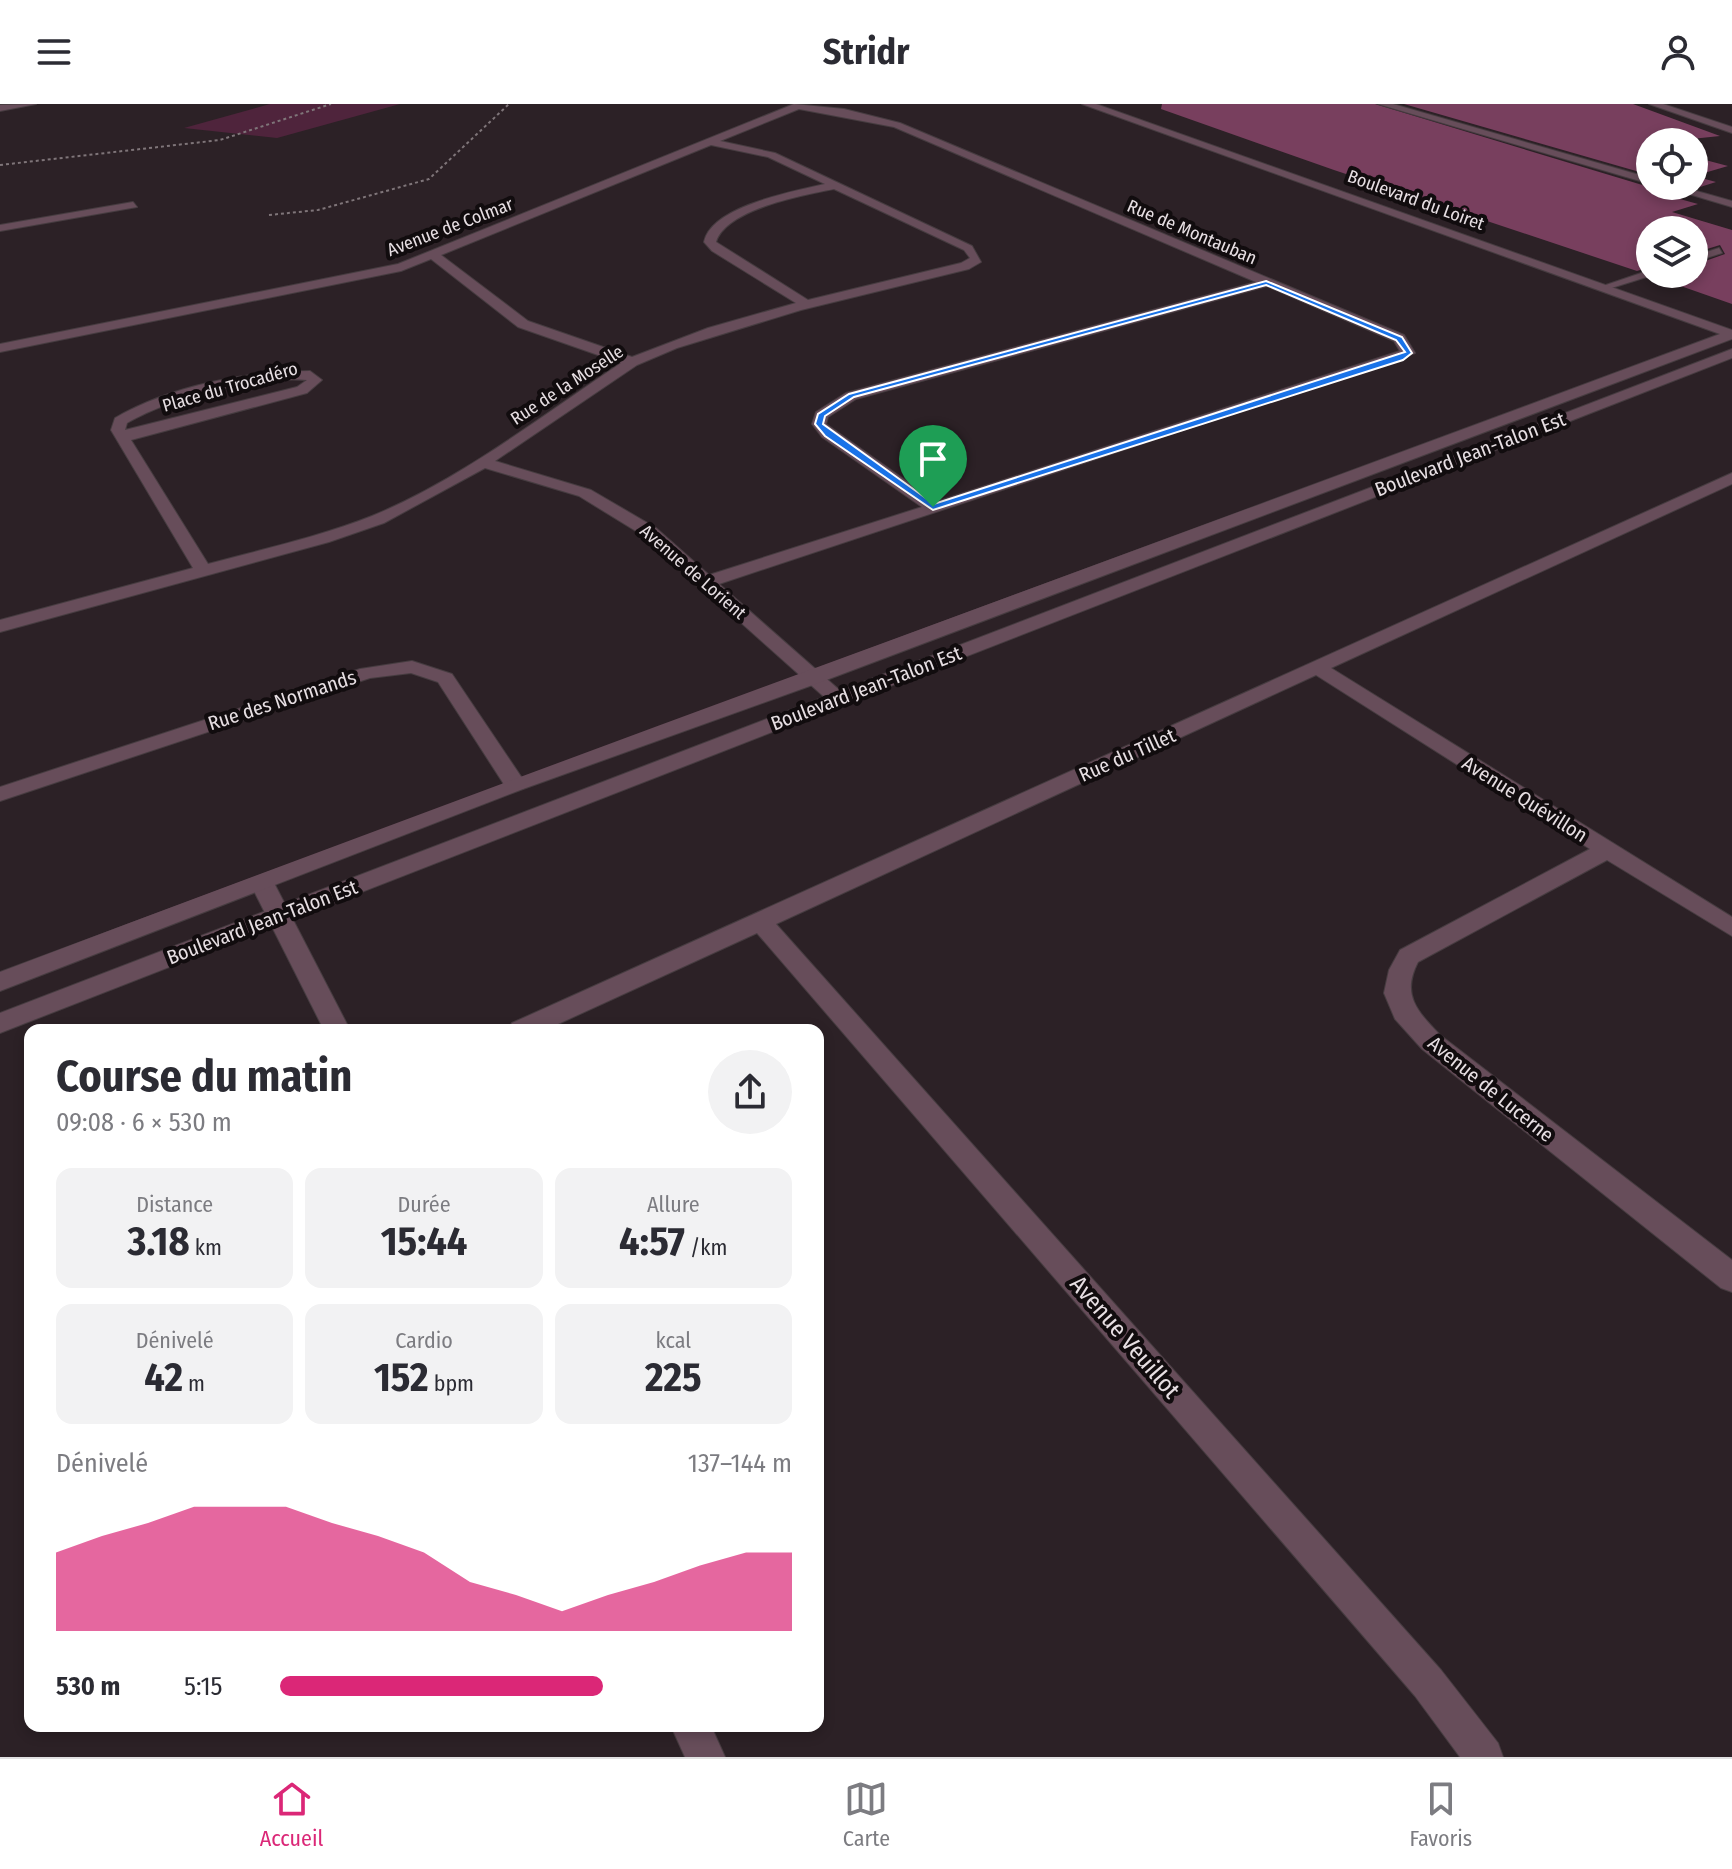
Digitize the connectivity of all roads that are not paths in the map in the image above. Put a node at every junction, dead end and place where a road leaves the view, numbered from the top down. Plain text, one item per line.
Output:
1 (31, 104) edge
2 (1087, 104) edge
3 (1383, 104) edge
4 (1654, 104) edge
5 (800, 105) edge
6 (0, 108) edge
7 (1732, 130) edge
8 (712, 142) junction
9 (1636, 177) edge
10 (836, 185) junction
11 (1708, 196) edge
12 (1728, 201) edge
13 (133, 205) dead end
14 (0, 228) edge
15 (1719, 251) dead end
16 (432, 254) junction
17 (1708, 255) edge
18 (1636, 277) edge
19 (1266, 283) junction
20 (1605, 287) junction
21 (809, 306) junction
22 (1732, 339) edge
23 (0, 348) edge
24 (632, 362) junction
25 (124, 437) junction
26 (483, 462) junction
27 (1732, 478) edge
28 (933, 507) junction
29 (203, 570) junction
30 (707, 582) junction
31 (0, 626) edge
32 (1319, 669) junction
33 (814, 678) junction
34 (838, 699) junction
35 (515, 784) junction
36 (0, 794) edge
37 (1607, 850) junction
38 (262, 883) junction
39 (279, 916) junction
40 (760, 921) junction
41 (1732, 928) edge
42 (0, 982) edge
43 (0, 1023) edge
44 (334, 1024) edge
45 (534, 1024) edge
46 (1732, 1278) edge
47 (693, 1732) edge
48 (706, 1757) edge
49 (1484, 1757) edge

1 - 6 street
2 - 20 street, Boulevard du Loiret
3 - 9 street
4 - 7 street
5 - 8 street, Avenue de Colmar
5 - 19 street, Rue de Montauban
8 - 10 street, Rue de la Moselle
8 - 16 street, Avenue de Colmar
10 - 21 street
10 - 21 street, Rue de la Moselle
11 - 12 street
13 - 14 street
15 - 17 lane
16 - 23 street, Avenue de Colmar
16 - 24 street
18 - 20 lane
19 - 28 street
19 - 28 street, Rue de Montauban
20 - 22 street, Boulevard du Loiret
21 - 24 street, Rue de la Moselle
22 - 33 street, Boulevard Jean-Talon Est
22 - 34 street, Boulevard Jean-Talon Est
24 - 26 street, Rue de la Moselle
25 - 25 street, Place du Trocadéro
25 - 29 street
26 - 29 street, Rue de la Moselle
26 - 30 street, Avenue de Lorient
27 - 32 street, Rue du Tillet
28 - 30 street, Rue de Montauban
29 - 31 street, Rue de la Moselle
30 - 33 street, Avenue de Lorient
32 - 37 street, Avenue Quévillon
32 - 40 street, Rue du Tillet
33 - 34 street, Avenue de Lorient
33 - 35 street, Boulevard Jean-Talon Est
34 - 39 street, Boulevard Jean-Talon Est
35 - 36 street, Rue des Normands
35 - 38 street, Boulevard Jean-Talon Est
37 - 41 street, Avenue Quévillon
37 - 46 street, Avenue de Lucerne
38 - 39 street
38 - 42 street, Boulevard Jean-Talon Est
39 - 43 street, Boulevard Jean-Talon Est
39 - 44 street
40 - 45 street, Rue du Tillet
40 - 49 street, Avenue Veuillot
47 - 48 street

